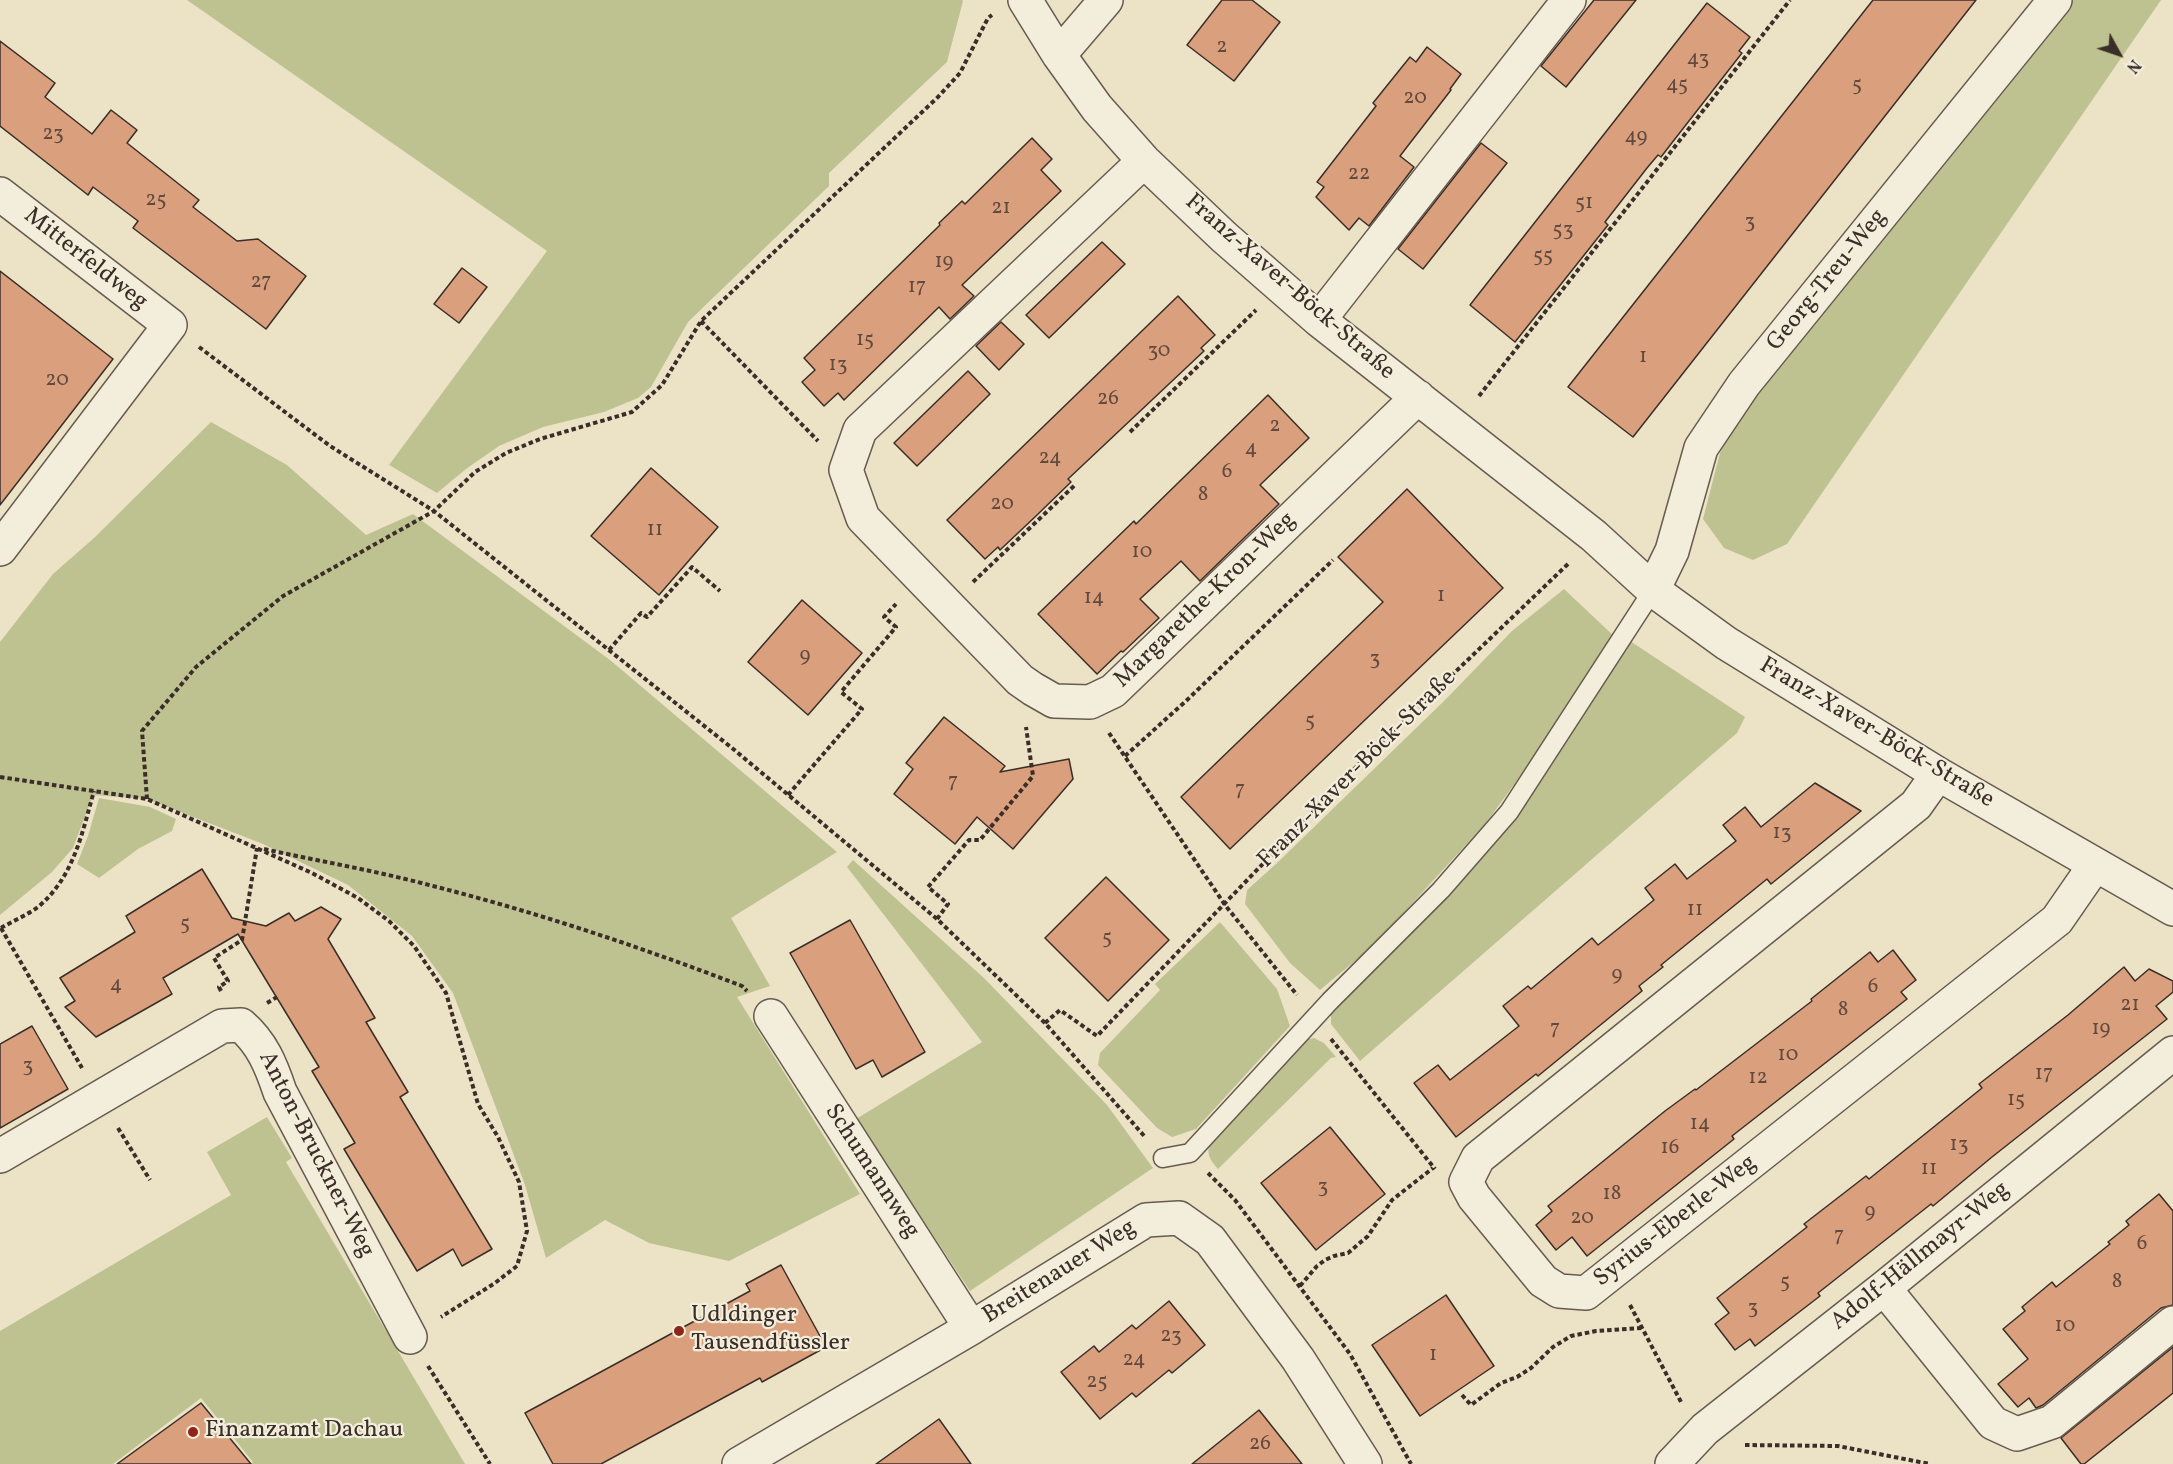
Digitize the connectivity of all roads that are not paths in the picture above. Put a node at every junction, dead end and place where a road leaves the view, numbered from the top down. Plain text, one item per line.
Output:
1 (1106, 0) edge
2 (1569, 0) edge
3 (2055, 0) edge
4 (1011, 6) edge
5 (1059, 56) junction
6 (1144, 161) junction
7 (0, 194) edge
8 (1319, 321) junction
9 (1418, 398) junction
10 (0, 549) edge
11 (1653, 590) junction
12 (1938, 774) junction
13 (2095, 865) junction
14 (2173, 909) edge
15 (771, 1016) road end
16 (2173, 1053) edge
17 (0, 1156) edge
18 (1163, 1158) road end
19 (1884, 1288) junction
20 (2173, 1323) edge
21 (971, 1328) junction
22 (410, 1337) road end
23 (739, 1464) edge
24 (1365, 1464) edge
25 (1672, 1464) edge

1 - 5 street
2 - 8 street
3 - 11 street, Georg-Treu-Weg
4 - 5 street, Franz-Xaver-Böck-Straße
5 - 6 street, Franz-Xaver-Böck-Straße
6 - 8 street, Franz-Xaver-Böck-Straße
6 - 9 street, Margarethe-Kron-Weg
7 - 10 street, Mitterfeldweg
8 - 9 street, Franz-Xaver-Böck-Straße
9 - 11 street, Franz-Xaver-Böck-Straße
11 - 12 street, Franz-Xaver-Böck-Straße
11 - 18 lane
12 - 13 street, Franz-Xaver-Böck-Straße
12 - 13 street, Syrius-Eberle-Weg
13 - 14 street, Franz-Xaver-Böck-Straße
15 - 21 street, Schumannweg
16 - 19 street, Adolf-Hällmayr-Weg
17 - 22 street, Anton-Bruckner-Weg
19 - 20 street
19 - 25 street, Adolf-Hällmayr-Weg
21 - 23 street, Breitenauer Weg
21 - 24 street, Breitenauer Weg

